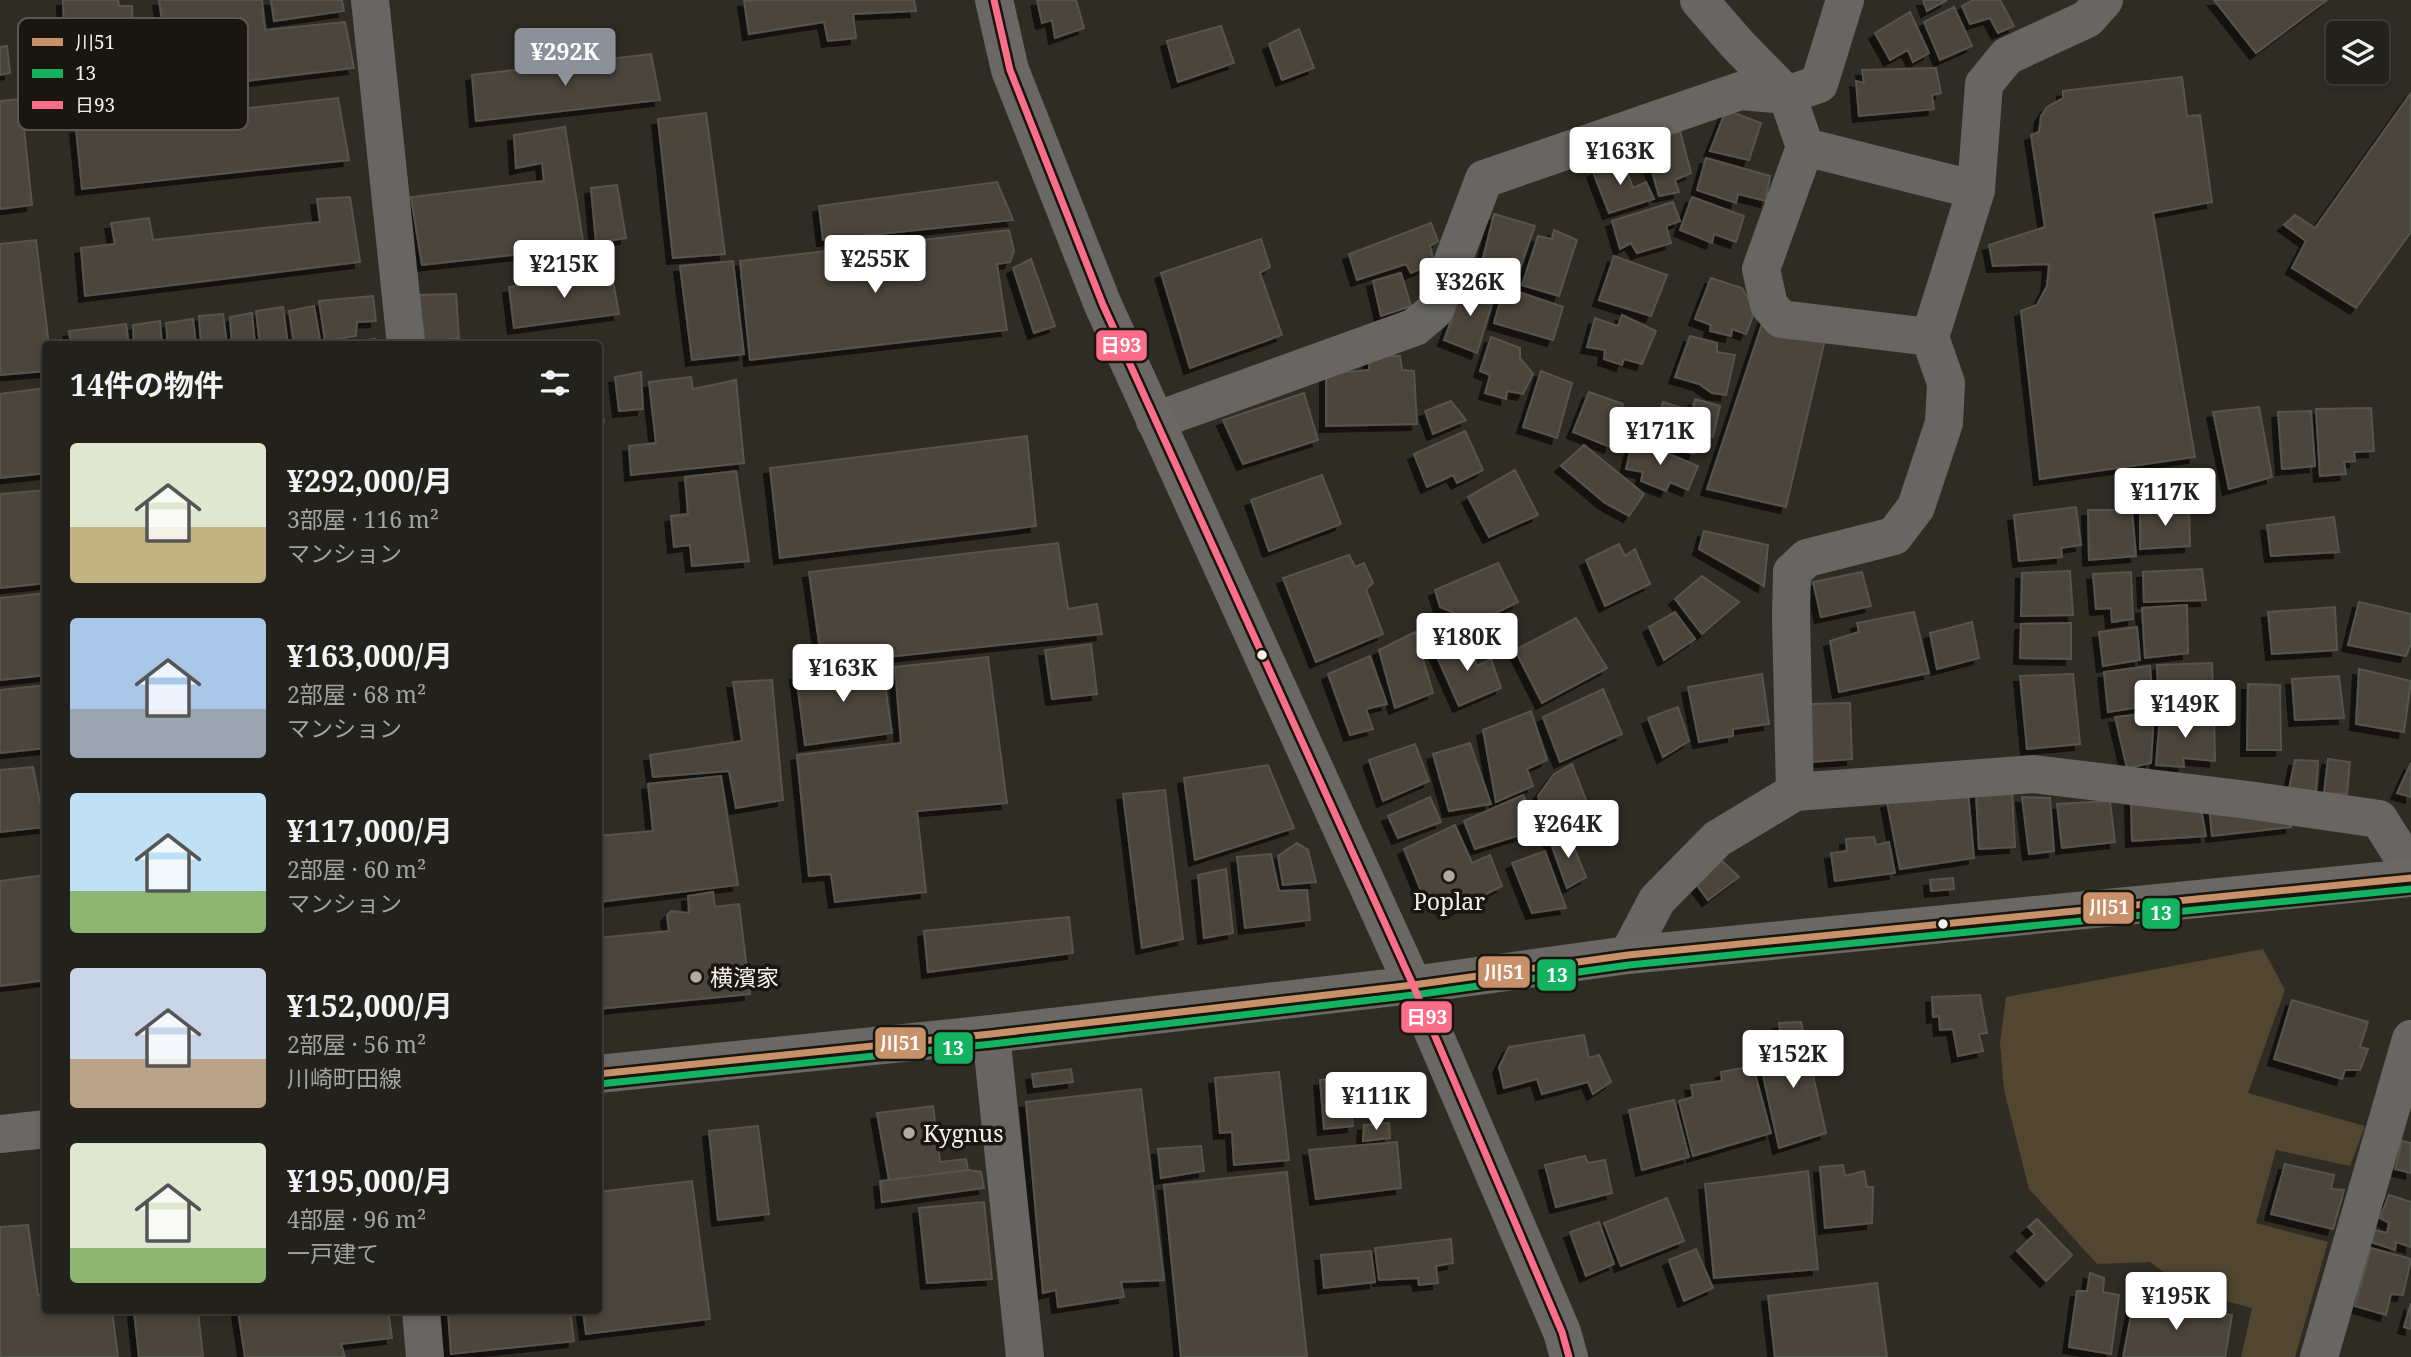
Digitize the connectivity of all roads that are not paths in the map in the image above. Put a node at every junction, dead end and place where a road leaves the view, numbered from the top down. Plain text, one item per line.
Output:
1 (370, 0) edge
2 (994, 0) edge
3 (1699, 0) edge
4 (1845, 0) edge
5 (2104, 0) edge
6 (1787, 96) junction
7 (1805, 147) junction
8 (1976, 190) junction
9 (1930, 337) junction
10 (406, 341) edge
11 (1155, 421) junction
12 (1795, 792) junction
13 (2411, 870) edge
14 (2411, 878) edge
15 (1628, 955) junction
16 (1413, 985) junction
17 (991, 1034) junction
18 (2411, 1039) edge
19 (602, 1074) edge
20 (42, 1129) edge
21 (0, 1134) edge
22 (421, 1314) edge
23 (425, 1357) edge
24 (1025, 1357) edge
25 (1569, 1357) edge
26 (2319, 1357) edge

1 - 10 street
2 - 11 main road
3 - 6 street
4 - 6 street
5 - 8 street
6 - 7 street
6 - 11 street
7 - 8 street
7 - 9 street
8 - 9 street
9 - 12 street
11 - 16 main road
12 - 13 street
12 - 15 street
14 - 15 main road
15 - 16 main road
16 - 17 main road
16 - 25 main road
17 - 19 main road
17 - 24 street
18 - 26 street
20 - 21 main road
22 - 23 street

